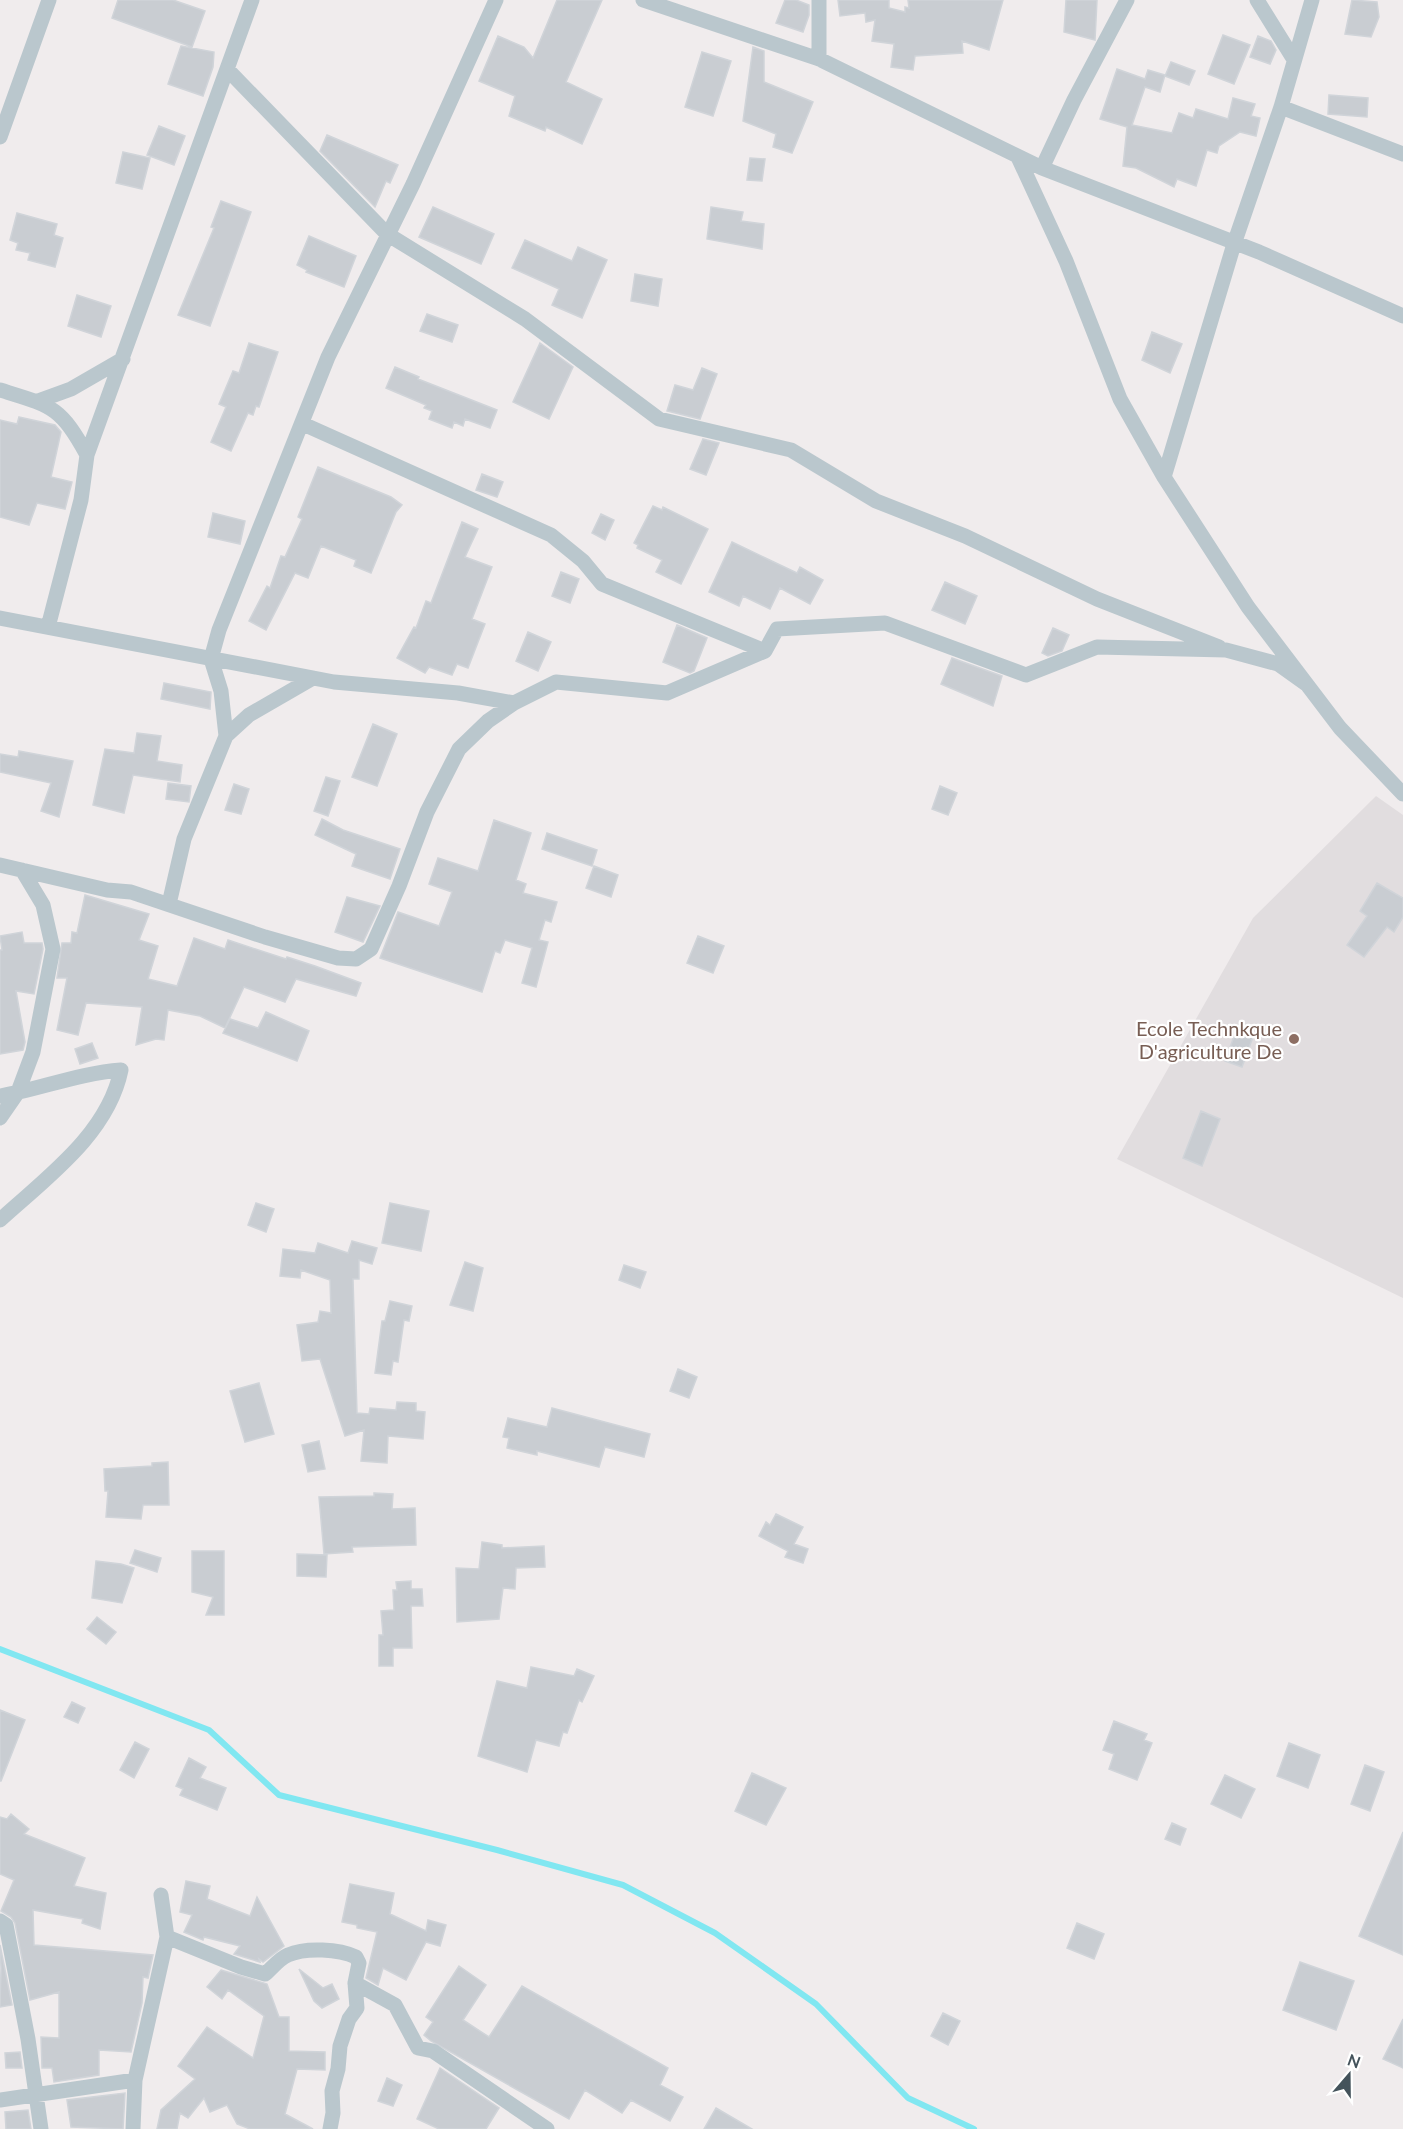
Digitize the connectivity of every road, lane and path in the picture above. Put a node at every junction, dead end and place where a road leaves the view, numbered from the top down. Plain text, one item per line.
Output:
1 (49, 0) edge
2 (252, 0) edge
3 (496, 0) edge
4 (643, 0) edge
5 (819, 0) edge
6 (1127, 0) edge
7 (1257, 0) edge
8 (1312, 0) edge
9 (1293, 58) junction
10 (819, 59) junction
11 (227, 69) junction
12 (1281, 107) junction
13 (0, 137) edge
14 (1403, 154) edge
15 (1018, 157) junction
16 (1042, 168) junction
17 (387, 234) junction
18 (1234, 244) junction
19 (1403, 316) edge
20 (123, 359) junction
21 (0, 390) edge
22 (38, 401) junction
23 (303, 424) junction
24 (87, 455) junction
25 (1164, 477) junction
26 (0, 618) edge
27 (48, 627) junction
28 (1226, 650) junction
29 (765, 651) junction
30 (211, 659) junction
31 (313, 678) junction
32 (1306, 684) junction
33 (514, 703) junction
34 (226, 736) junction
35 (1403, 794) edge
36 (0, 866) edge
37 (22, 870) junction
38 (169, 904) junction
39 (18, 1092) junction
40 (0, 1096) edge
41 (0, 1118) edge
42 (0, 1220) edge
43 (161, 1895) dead end
44 (0, 1922) edge
45 (168, 1937) junction
46 (355, 1983) junction
47 (135, 2080) junction
48 (37, 2096) junction
49 (0, 2100) edge
50 (40, 2129) edge
51 (133, 2129) edge
52 (330, 2129) edge
53 (547, 2129) edge

1 - 13 street
2 - 11 street
3 - 17 street
4 - 10 street
5 - 10 street
6 - 16 street
7 - 9 street
8 - 9 street
9 - 12 street
10 - 15 street
11 - 17 street
11 - 20 street
12 - 14 street
12 - 18 street
15 - 16 street
15 - 25 street
16 - 18 street
17 - 23 street
17 - 28 street
18 - 19 street
18 - 25 street
20 - 22 street
20 - 24 street
21 - 22 street
22 - 24 street
23 - 29 street
23 - 30 street
24 - 27 street
25 - 32 street
26 - 27 street
27 - 30 street
28 - 29 street
28 - 32 street
29 - 33 street
30 - 31 street
30 - 34 street
31 - 33 street
31 - 34 street
32 - 35 street
33 - 38 street
34 - 38 street
36 - 37 street
37 - 38 street
37 - 39 street
39 - 40 street
39 - 41 street
39 - 42 street
43 - 45 street
44 - 48 street
45 - 46 street
45 - 47 street
46 - 52 street
46 - 53 street
47 - 48 street
47 - 51 street
48 - 49 street
48 - 50 street

